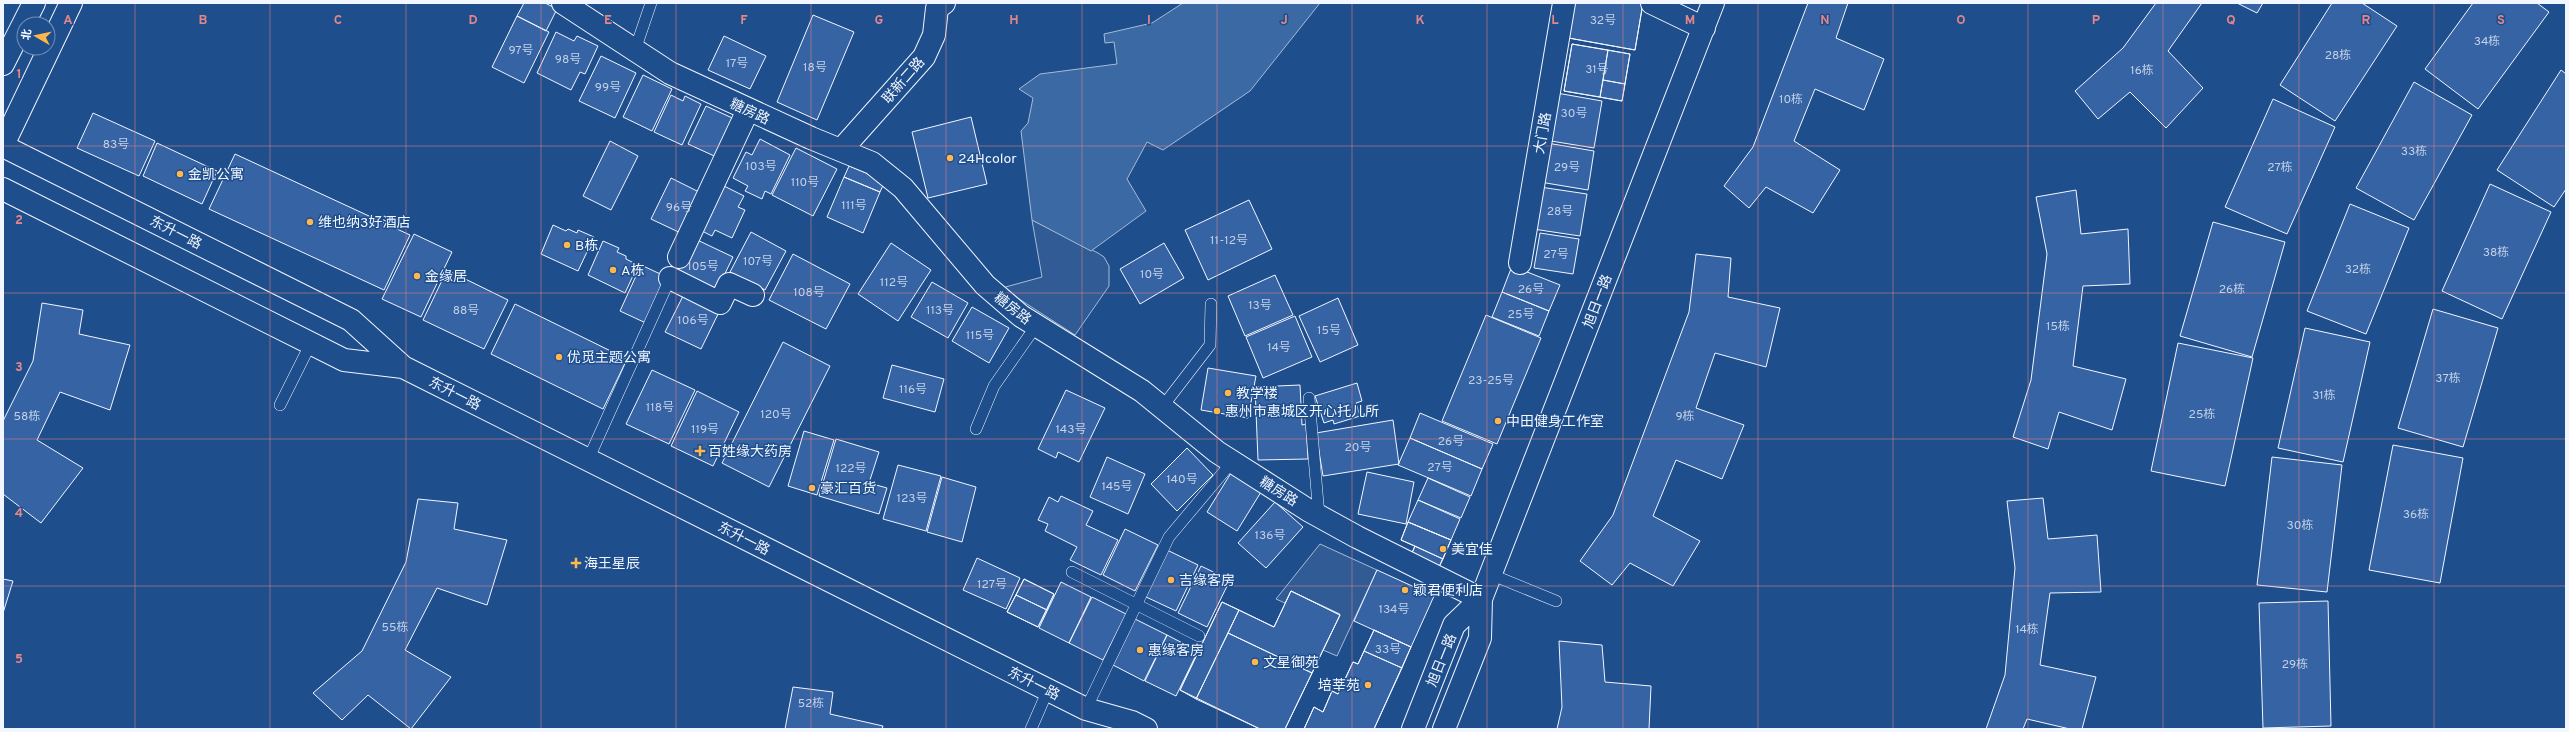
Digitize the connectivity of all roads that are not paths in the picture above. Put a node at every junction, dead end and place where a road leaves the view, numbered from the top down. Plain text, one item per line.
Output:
1 (34, 3) edge
2 (71, 3) edge
3 (563, 3) edge
4 (651, 3) edge
5 (944, 3) edge
6 (1564, 3) edge
7 (1652, 3) edge
8 (1713, 3) edge
9 (1704, 28) junction
10 (635, 50) junction
11 (3, 64) edge
12 (748, 110) junction
13 (3, 145) edge
14 (842, 149) junction
15 (3, 189) edge
16 (679, 257) joint
17 (1520, 263) dead end
18 (670, 278) junction
19 (752, 295) dead end
20 (1211, 304) dead end
21 (1036, 326) junction
22 (311, 343) junction
23 (402, 366) junction
24 (1309, 398) dead end
25 (280, 405) dead end
26 (1163, 406) junction
27 (976, 429) dead end
28 (588, 460) junction
29 (1232, 462) junction
30 (1319, 516) junction
31 (1072, 572) dead end
32 (1490, 574) junction
33 (1481, 599) junction
34 (1556, 601) dead end
35 (1136, 605) junction
36 (1199, 636) dead end
37 (1048, 690) junction
38 (1086, 709) junction
39 (1031, 729) edge
40 (1108, 729) edge
41 (1146, 729) edge
42 (1413, 729) edge
43 (1444, 729) edge

1 - 11 street
2 - 13 street
3 - 10 street, 糖房路
4 - 10 lane
5 - 14 street, 联新二路
6 - 17 street, 大门路
7 - 9 street
8 - 9 street, 旭日一路
9 - 32 street, 旭日一路
10 - 12 street, 糖房路
12 - 14 street, 糖房路
12 - 16 street
13 - 23 street, 东升一路
14 - 21 street, 糖房路
15 - 22 street, 东升一路
16 - 18 lane
18 - 19 street
18 - 28 lane
20 - 26 lane
21 - 26 street, 糖房路
21 - 27 lane
22 - 23 street, 东升一路
22 - 25 lane
23 - 28 street, 东升一路
24 - 30 lane
26 - 29 street, 糖房路
28 - 37 street, 东升一路
29 - 30 street, 糖房路
29 - 35 lane
30 - 33 street, 糖房路
31 - 35 lane
32 - 33 street, 旭日一路
32 - 34 lane
33 - 42 street, 旭日一路
33 - 43 street, 旭日一路
35 - 36 lane
35 - 38 lane
37 - 38 street, 东升一路
37 - 39 lane
38 - 40 street, 东升一路
38 - 41 street, 东升一路

